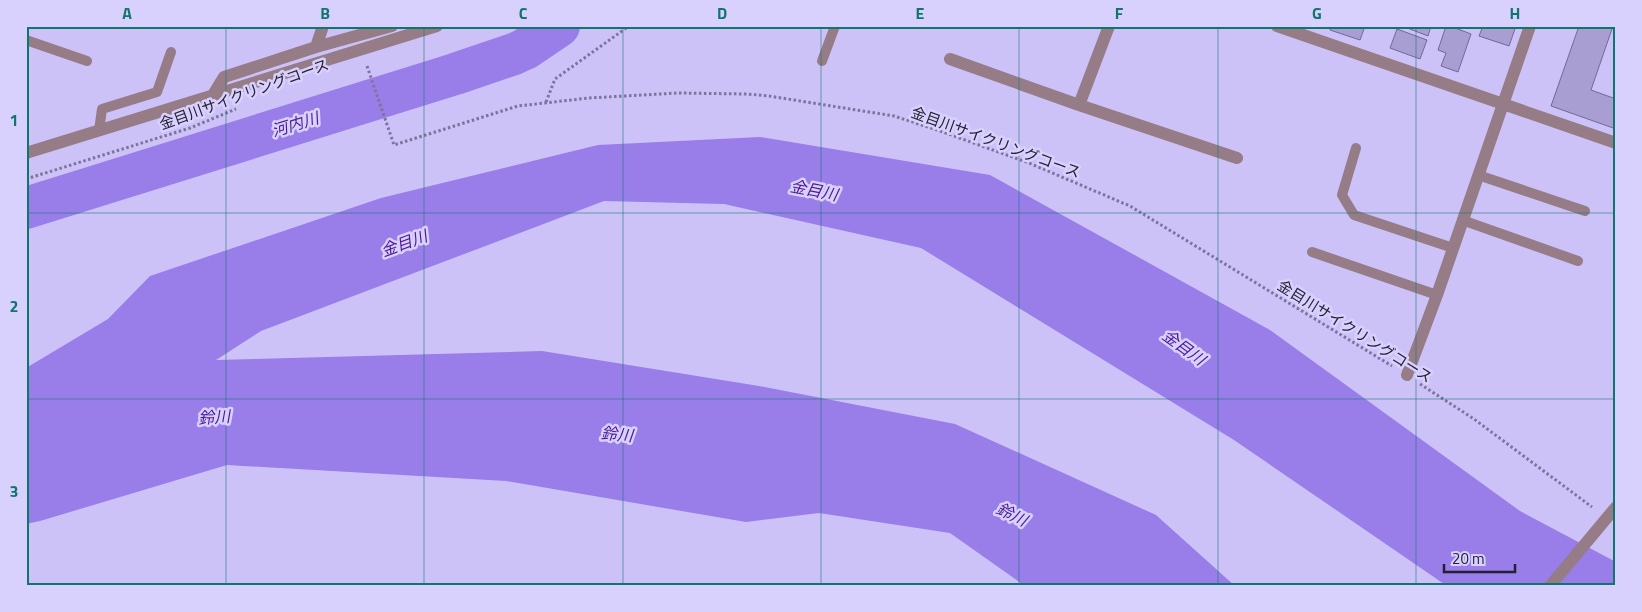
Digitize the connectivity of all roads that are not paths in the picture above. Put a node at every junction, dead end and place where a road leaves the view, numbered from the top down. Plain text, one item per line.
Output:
1 (322, 26) edge
2 (392, 26) edge
3 (437, 26) edge
4 (835, 26) edge
5 (1109, 26) edge
6 (1277, 26) edge
7 (1530, 26) edge
8 (26, 40) edge
9 (316, 47) junction
10 (171, 52) dead end
11 (950, 59) dead end
12 (86, 61) dead end
13 (822, 61) dead end
14 (214, 96) junction
15 (1502, 104) junction
16 (1079, 105) junction
17 (99, 131) junction
18 (1616, 144) edge
19 (1356, 148) dead end
20 (26, 154) edge
21 (1237, 158) dead end
22 (1478, 175) junction
23 (1586, 211) dead end
24 (1462, 220) junction
25 (1453, 248) junction
26 (1312, 252) dead end
27 (1578, 261) dead end
28 (1437, 295) junction
29 (1407, 375) road end
30 (1616, 507) edge
31 (1550, 586) edge

1 - 9 street
2 - 9 street
3 - 14 street
4 - 13 lane
5 - 16 street
6 - 15 street
7 - 15 street
8 - 12 lane
9 - 14 street
10 - 17 lane
11 - 16 street
14 - 17 street
15 - 18 street
15 - 22 street
16 - 21 street
17 - 20 street
19 - 25 lane
22 - 23 lane
22 - 24 street
24 - 25 street
24 - 27 lane
25 - 28 street
26 - 28 lane
28 - 29 street
30 - 31 street, bridge

